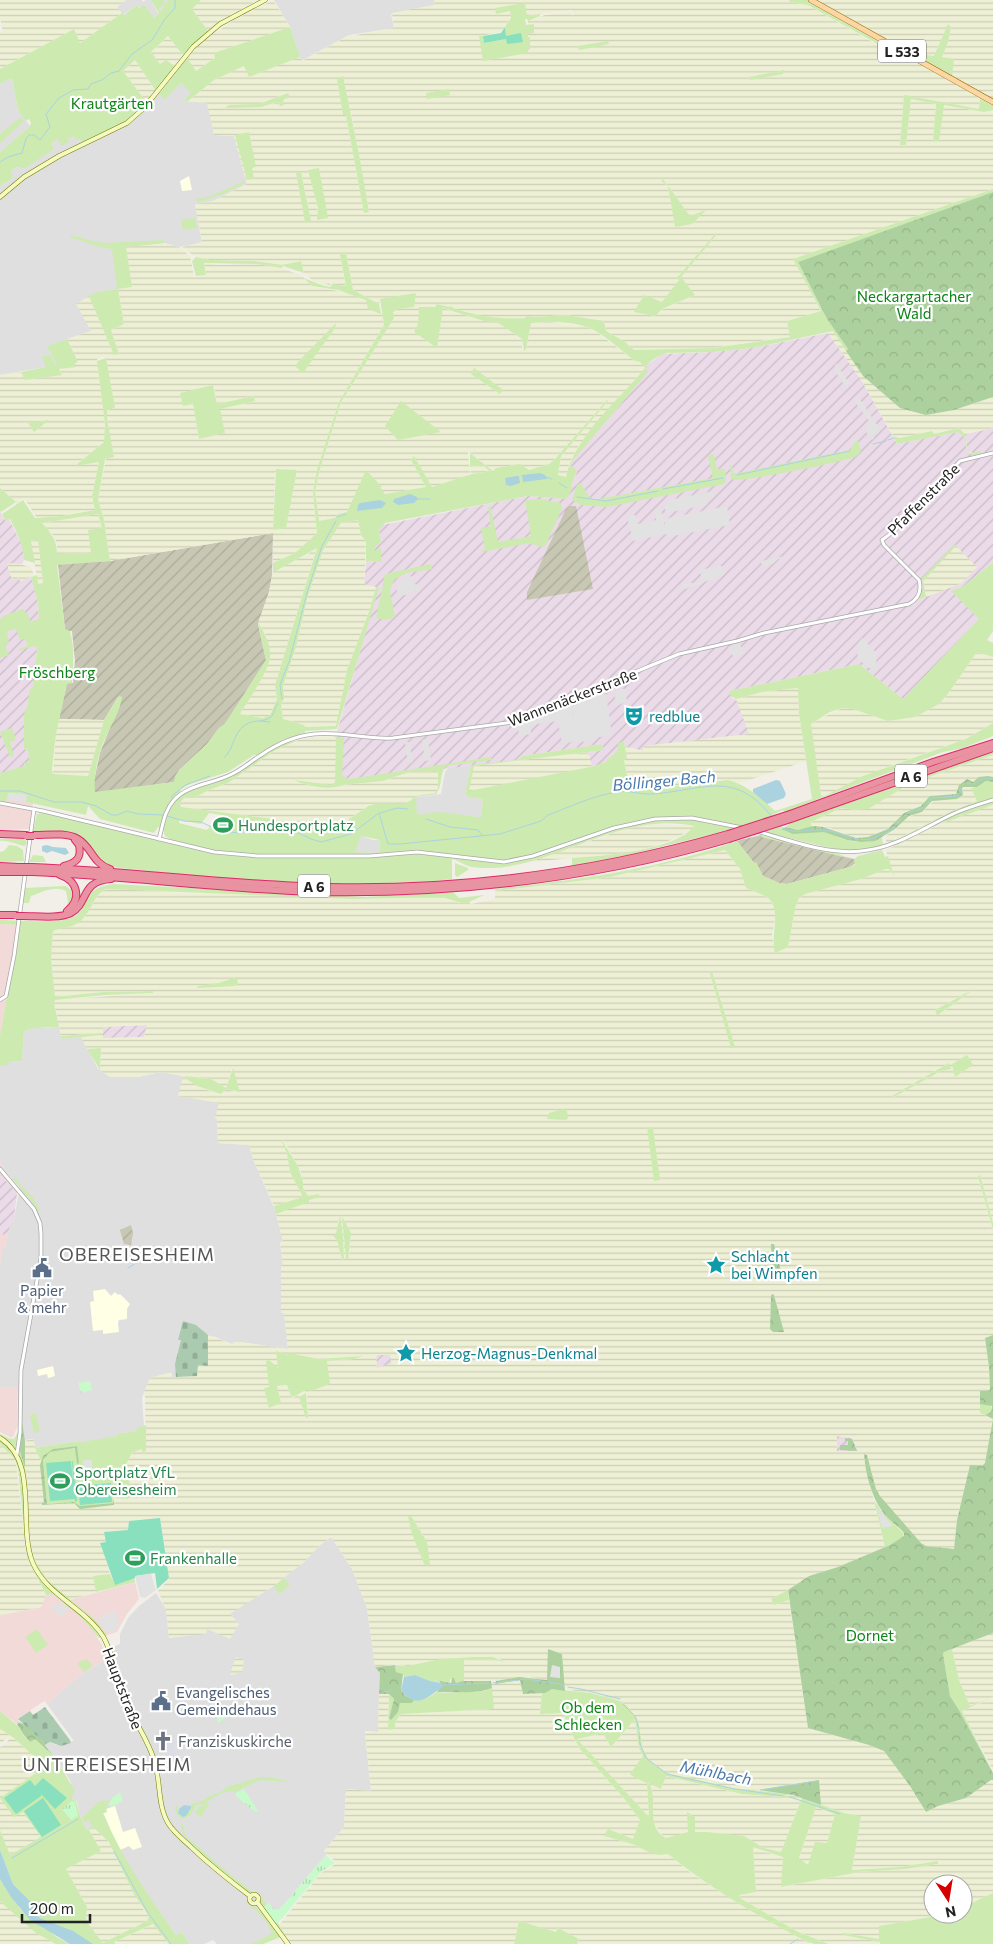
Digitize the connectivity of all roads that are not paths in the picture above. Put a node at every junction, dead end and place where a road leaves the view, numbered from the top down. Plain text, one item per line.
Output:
1 (265, 0) edge
2 (811, 0) edge
3 (993, 102) edge
4 (0, 197) edge
5 (993, 453) edge
6 (882, 540) joint
7 (993, 742) edge
8 (993, 748) edge
9 (993, 800) edge
10 (0, 803) edge
11 (34, 809) junction
12 (791, 817) junction
13 (0, 835) edge
14 (30, 835) junction
15 (159, 839) junction
16 (0, 866) edge
17 (58, 868) junction
18 (19, 869) junction
19 (32, 869) junction
20 (0, 872) edge
21 (116, 872) junction
22 (52, 873) junction
23 (128, 878) junction
24 (455, 886) junction
25 (0, 916) edge
26 (23, 916) junction
27 (2, 999) edge
28 (0, 1169) edge
29 (0, 1438) edge
30 (18, 1441) junction
31 (11, 1446) junction
32 (17, 1454) junction
33 (288, 1944) edge

1 - 4 main road
2 - 3 main road, L 533
5 - 6 street, Pfaffenstraße
6 - 15 street, Wannenäckerstraße
7 - 12 highway, A 6
8 - 12 highway, A 6
9 - 15 street
10 - 11 street
11 - 15 street
11 - 27 street
12 - 24 highway, A 6, bridge
13 - 14 highway
14 - 17 highway
14 - 21 highway, A 6
16 - 18 highway, A 6
17 - 19 highway, A 6
17 - 21 highway, A 6
18 - 19 highway, A 6, bridge
18 - 20 highway, A 6
19 - 22 highway, A 6
21 - 24 highway, A 6
22 - 23 highway, A 6
22 - 26 highway
23 - 24 highway, A 6
23 - 26 highway
25 - 26 highway, bridge
28 - 30 street
29 - 31 main road
30 - 31 street
30 - 32 street
31 - 32 main road
32 - 33 main road, Hauptstraße

